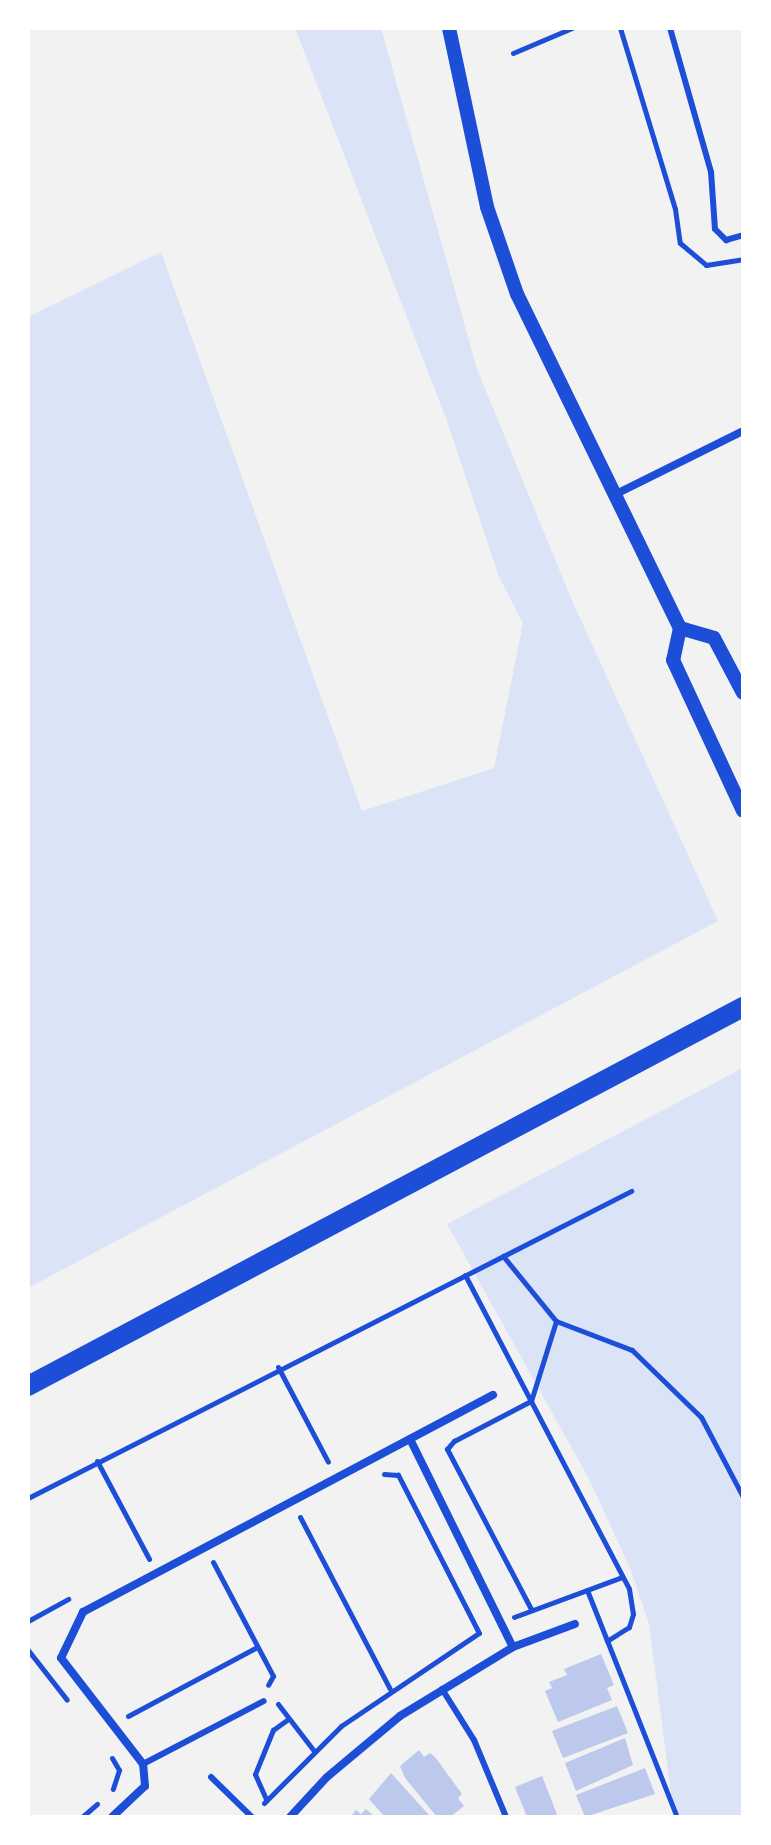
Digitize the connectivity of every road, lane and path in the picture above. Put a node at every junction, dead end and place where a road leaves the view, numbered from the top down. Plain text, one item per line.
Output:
1 (449, 28) edge
2 (572, 28) edge
3 (620, 28) edge
4 (670, 28) edge
5 (513, 53) dead end
6 (743, 235) edge
7 (743, 259) edge
8 (743, 431) edge
9 (614, 495) junction
10 (680, 628) junction
11 (743, 693) edge
12 (743, 811) edge
13 (743, 1007) edge
14 (631, 1191) dead end
15 (503, 1256) junction
16 (465, 1275) junction
17 (556, 1321) junction
18 (278, 1367) junction
19 (28, 1386) edge
20 (493, 1395) dead end
21 (531, 1401) junction
22 (410, 1439) junction
23 (97, 1461) junction
24 (329, 1464) dead end
25 (379, 1474) dead end
26 (743, 1497) edge
27 (28, 1498) edge
28 (311, 1510) dead end
29 (299, 1516) junction
30 (287, 1523) dead end
31 (225, 1555) dead end
32 (149, 1559) dead end
33 (212, 1561) junction
34 (200, 1568) dead end
35 (622, 1577) junction
36 (587, 1590) junction
37 (531, 1609) junction
38 (514, 1617) dead end
39 (575, 1624) dead end
40 (607, 1641) junction
41 (257, 1647) junction
42 (513, 1647) junction
43 (28, 1650) edge
44 (390, 1689) junction
45 (442, 1689) junction
46 (264, 1701) dead end
47 (75, 1711) dead end
48 (128, 1716) dead end
49 (287, 1720) junction
50 (314, 1751) junction
51 (108, 1753) dead end
52 (143, 1764) junction
53 (211, 1777) dead end
54 (82, 1817) edge
55 (112, 1817) edge
56 (252, 1817) edge
57 (290, 1817) edge
58 (506, 1817) edge
59 (677, 1817) edge

1 - 9 street
2 - 5 path
3 - 7 path
4 - 6 lane
8 - 9 street
9 - 10 street
10 - 11 street
10 - 12 street
13 - 19 main road
14 - 15 path
15 - 16 path
15 - 17 path
16 - 18 path
16 - 21 path
17 - 21 path
17 - 26 path
18 - 23 path
18 - 24 path
20 - 22 street
21 - 35 path
21 - 37 path
22 - 42 street
22 - 52 street
23 - 27 path
23 - 32 path
25 - 44 path
28 - 29 path
29 - 30 path
29 - 44 path
31 - 33 path
33 - 34 path
33 - 41 path
35 - 36 path
35 - 40 path
36 - 37 path
36 - 40 path
37 - 38 path
39 - 42 street
40 - 59 path
41 - 48 path
41 - 49 path
42 - 45 street
43 - 47 path
44 - 50 path
45 - 57 street
45 - 58 lane
46 - 52 lane
49 - 50 path
49 - 50 path
51 - 54 path
52 - 55 street
53 - 56 lane

